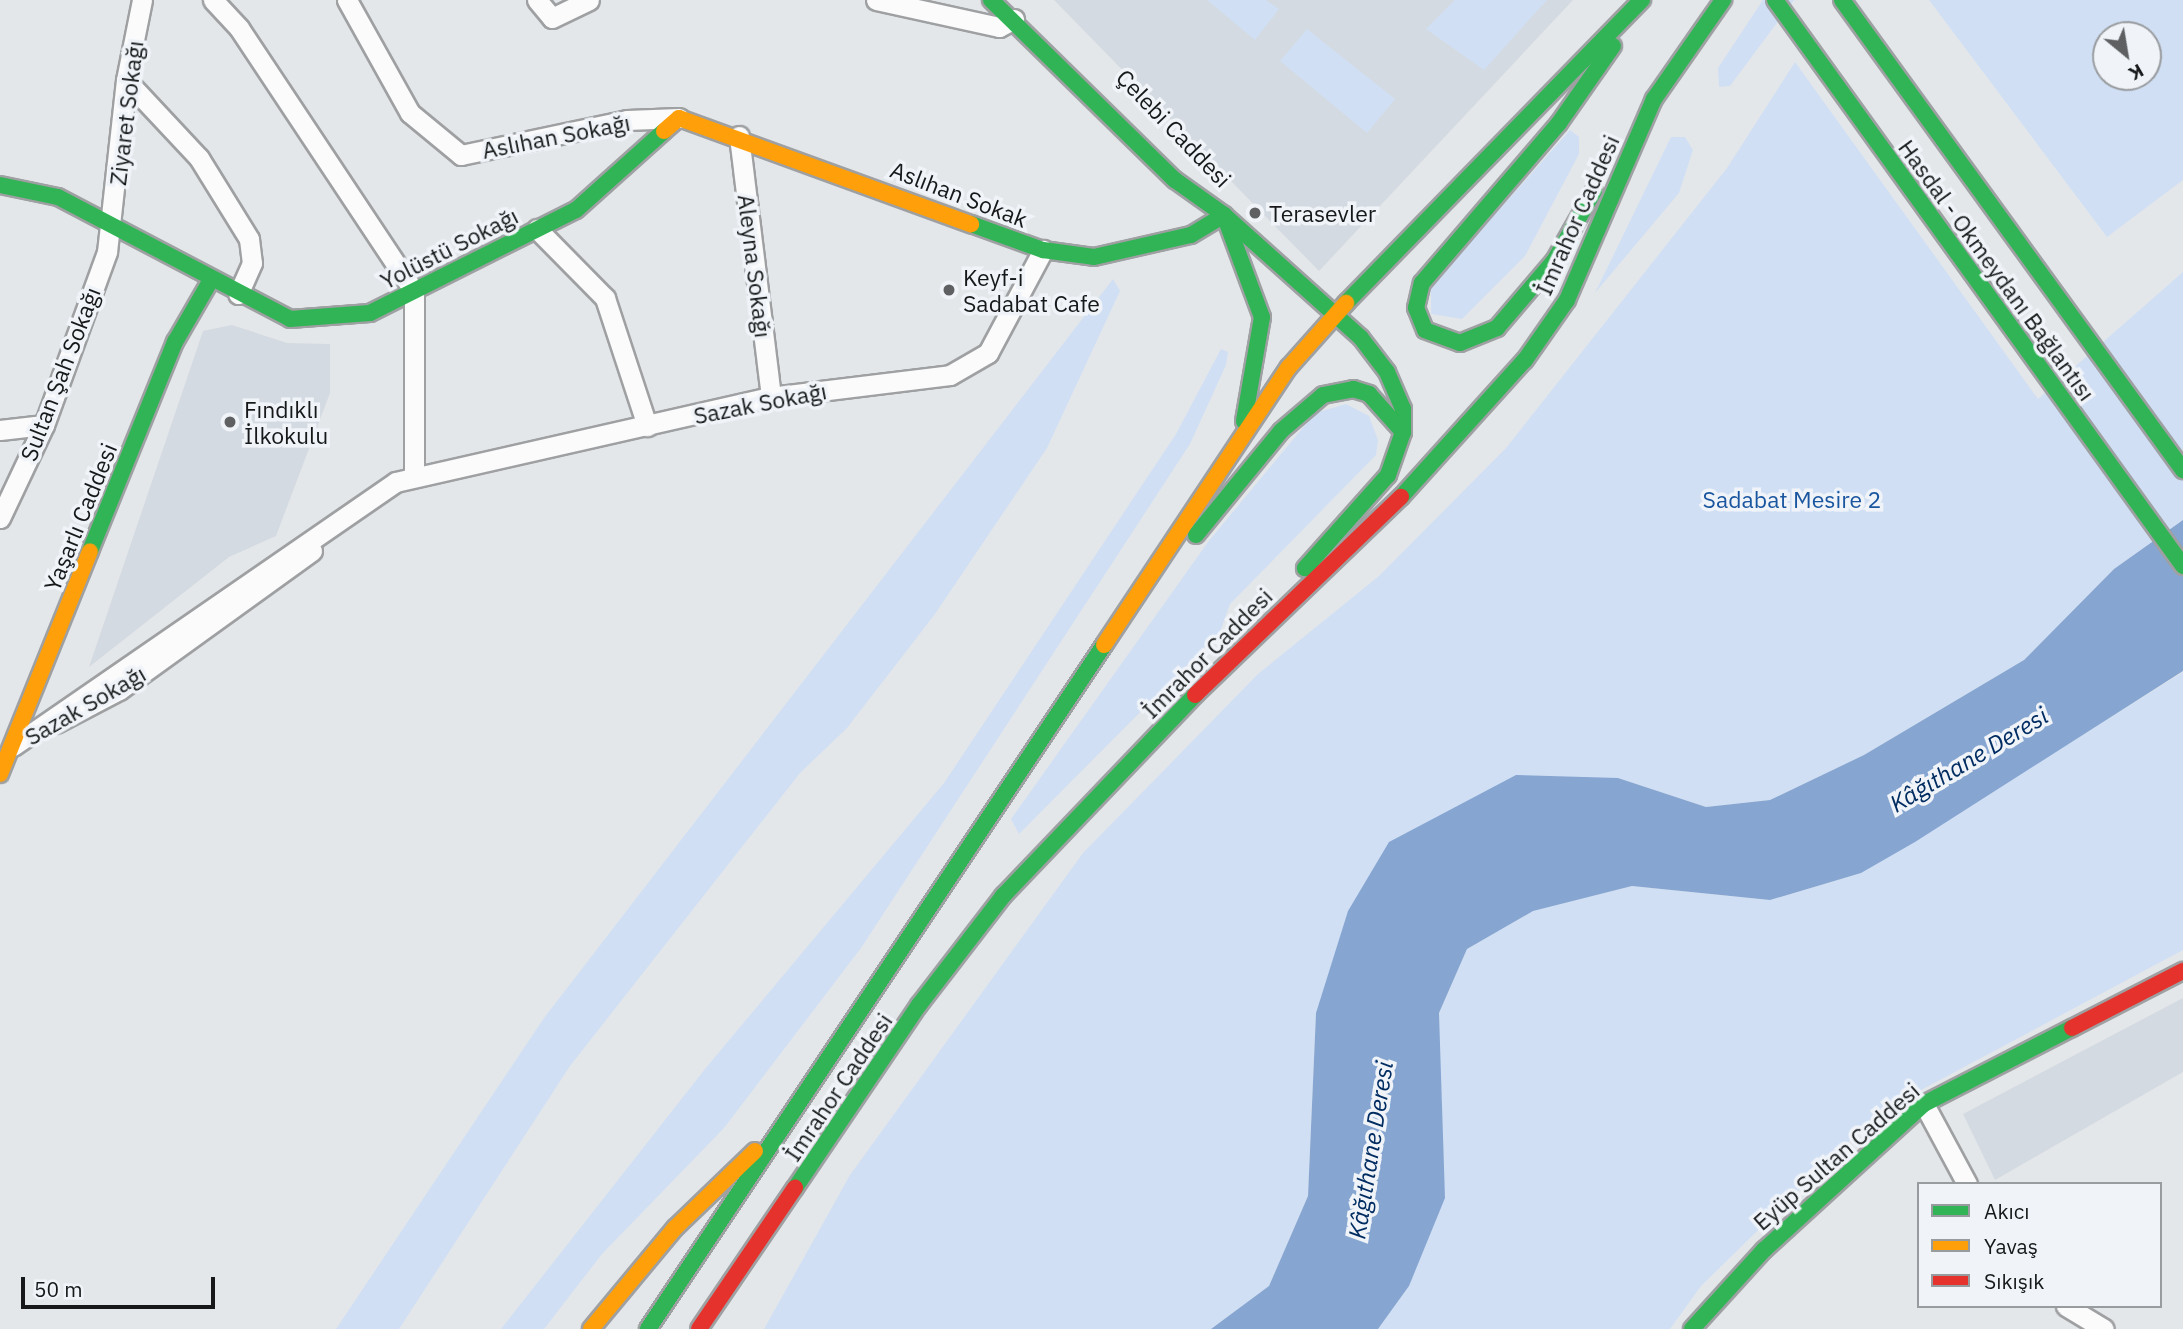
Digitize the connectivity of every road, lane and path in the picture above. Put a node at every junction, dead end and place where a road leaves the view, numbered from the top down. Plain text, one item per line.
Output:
1 (142, 0) edge
2 (213, 0) edge
3 (347, 0) edge
4 (537, 0) edge
5 (589, 0) edge
6 (876, 0) edge
7 (991, 0) edge
8 (1723, 0) edge
9 (1775, 0) edge
10 (1842, 0) edge
11 (1639, 4) edge
12 (1016, 9) edge
13 (126, 80) junction
14 (1654, 99) junction
15 (679, 118) junction
16 (739, 136) junction
17 (0, 185) edge
18 (1224, 215) junction
19 (113, 227) junction
20 (537, 229) junction
21 (1043, 250) junction
22 (211, 280) junction
23 (414, 291) junction
24 (237, 294) junction
25 (1334, 313) junction
26 (771, 397) junction
27 (44, 425) junction
28 (647, 426) junction
29 (0, 430) edge
30 (1403, 432) junction
31 (1241, 438) junction
32 (2183, 471) edge
33 (414, 475) junction
34 (0, 518) edge
35 (2183, 566) edge
36 (1144, 587) junction
37 (1293, 598) junction
38 (12, 747) junction
39 (0, 774) edge
40 (2183, 971) edge
41 (1924, 1104) junction
42 (797, 1112) junction
43 (1966, 1182) edge
44 (2069, 1308) edge
45 (591, 1329) edge
46 (648, 1329) edge
47 (699, 1329) edge
48 (1692, 1329) edge
49 (2104, 1329) edge

1 - 13 street, Ziyaret Sokağı
2 - 23 street
3 - 15 street, Aslıhan Sokağı
4 - 5 street
6 - 12 street
7 - 12 main road, Çelebi Caddesi
8 - 14 main road, İmrahor Caddesi
9 - 35 main road, Hasdal - Okmeydanı Bağlantısı
10 - 32 main road, Hasdal - Okmeydanı Bağlantısı
11 - 14 main road
11 - 25 main road, İmrahor Caddesi
12 - 18 main road, Çelebi Caddesi
13 - 19 street, Ziyaret Sokağı
13 - 24 street
14 - 37 main road, İmrahor Caddesi
15 - 16 main road, Aslıhan Sokak
15 - 20 main road, Yolüstü Sokağı
16 - 21 main road, Aslıhan Sokak
16 - 26 street, Aleyna Sokağı
17 - 19 main road, Yolüstü Sokağı
18 - 21 main road, Aslıhan Sokak
18 - 25 main road, Çelebi Caddesi
18 - 31 main road
19 - 22 main road, Yolüstü Sokağı
19 - 27 street, Sultan Şah Sokağı
20 - 23 main road, Yolüstü Sokağı
20 - 28 street
21 - 26 street, Sazak Sokağı
22 - 24 main road, Yolüstü Sokağı
22 - 38 main road, Yaşarlı Caddesi
23 - 24 main road, Yolüstü Sokağı
23 - 33 street
25 - 30 main road, Çelebi Caddesi
25 - 31 main road, İmrahor Caddesi
26 - 28 street, Sazak Sokağı
27 - 29 street
27 - 34 street, Sultan Şah Sokağı
28 - 33 street, Sazak Sokağı
30 - 36 main road
30 - 37 main road
31 - 36 main road, İmrahor Caddesi
33 - 38 street, Sazak Sokağı
36 - 42 main road, İmrahor Caddesi
37 - 47 main road, İmrahor Caddesi
38 - 39 main road, Yaşarlı Caddesi
40 - 41 main road, Eyüp Sultan Caddesi
41 - 43 street
41 - 48 main road, Eyüp Sultan Caddesi
42 - 45 main road
42 - 46 main road, İmrahor Caddesi
44 - 49 street

